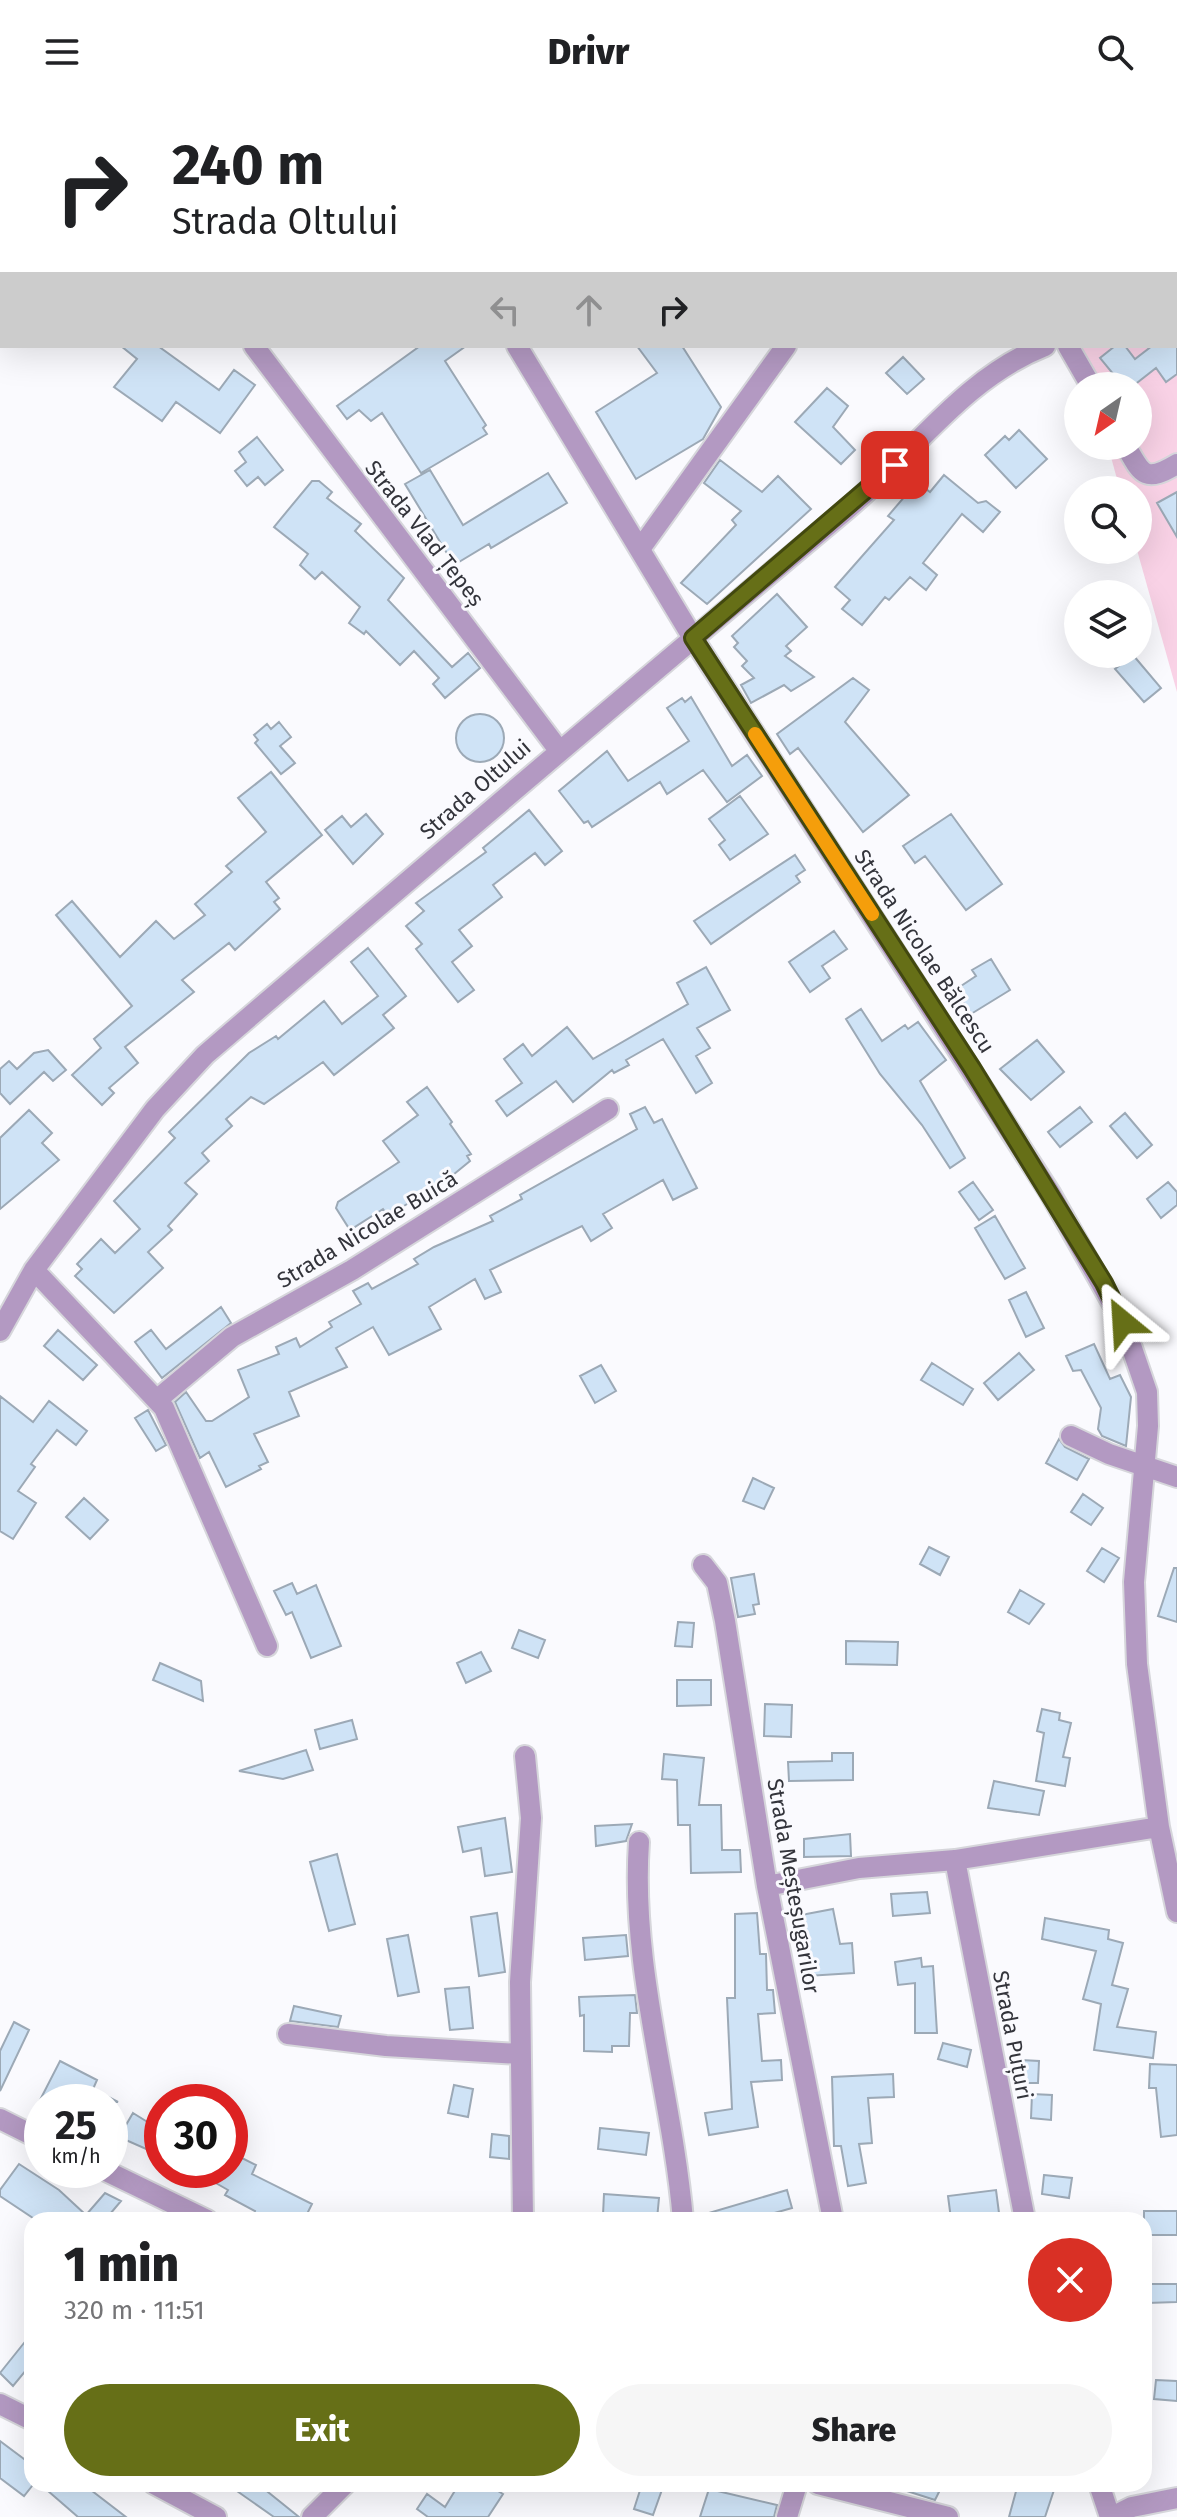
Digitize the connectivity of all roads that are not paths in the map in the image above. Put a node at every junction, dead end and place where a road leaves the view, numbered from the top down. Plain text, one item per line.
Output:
1 (256, 348) edge
2 (518, 348) edge
3 (785, 348) edge
4 (1041, 348) edge
5 (1069, 348) edge
6 (1083, 372) edge
7 (1134, 460) edge
8 (1177, 464) edge
9 (640, 549) junction
10 (693, 638) junction
11 (558, 749) junction
12 (608, 1109) dead end
13 (34, 1270) junction
14 (0, 1331) edge
15 (158, 1399) junction
16 (1071, 1436) dead end
17 (1146, 1465) junction
18 (1177, 1477) edge
19 (703, 1565) dead end
20 (267, 1646) dead end
21 (525, 1756) dead end
22 (1159, 1827) junction
23 (639, 1842) dead end
24 (955, 1860) junction
25 (767, 1886) junction
26 (1177, 1912) edge
27 (288, 2034) dead end
28 (520, 2054) junction
29 (0, 2119) edge
30 (24, 2131) edge
31 (128, 2182) edge
32 (191, 2212) edge
33 (523, 2212) edge
34 (682, 2212) edge
35 (831, 2212) edge
36 (1023, 2212) edge
37 (0, 2404) edge
38 (24, 2416) edge
39 (169, 2492) edge
40 (337, 2492) edge
41 (795, 2492) edge
42 (850, 2492) edge
43 (1102, 2492) edge
44 (1177, 2498) edge
45 (216, 2517) edge
46 (312, 2517) edge
47 (787, 2517) edge
48 (948, 2517) edge
49 (1111, 2517) edge

1 - 11 street, Strada Vlad Țepeș
2 - 9 street, Strada Nicolae Bălcescu
3 - 9 street
4 - 10 street, Strada Oltului
5 - 6 street
7 - 8 street
9 - 10 street, Strada Nicolae Bălcescu
10 - 11 street, Strada Oltului
10 - 17 street, Strada Nicolae Bălcescu
11 - 13 street, Strada Oltului
12 - 15 street, Strada Nicolae Buică
13 - 14 street, Strada Oltului
13 - 15 street
15 - 20 street
16 - 17 street
17 - 18 street
17 - 22 street, Strada Nicolae Bălcescu
19 - 25 street, Strada Meșteșugarilor
21 - 28 street
22 - 24 street
22 - 26 street, Strada Nicolae Bălcescu
23 - 34 street
24 - 25 street
24 - 36 street, Strada Puțuri
25 - 35 street, Strada Meșteșugarilor
27 - 28 street
28 - 33 street
29 - 30 street
31 - 32 street
37 - 38 street
39 - 45 street
40 - 46 street
41 - 47 street
42 - 48 street
43 - 49 street
44 - 49 street

